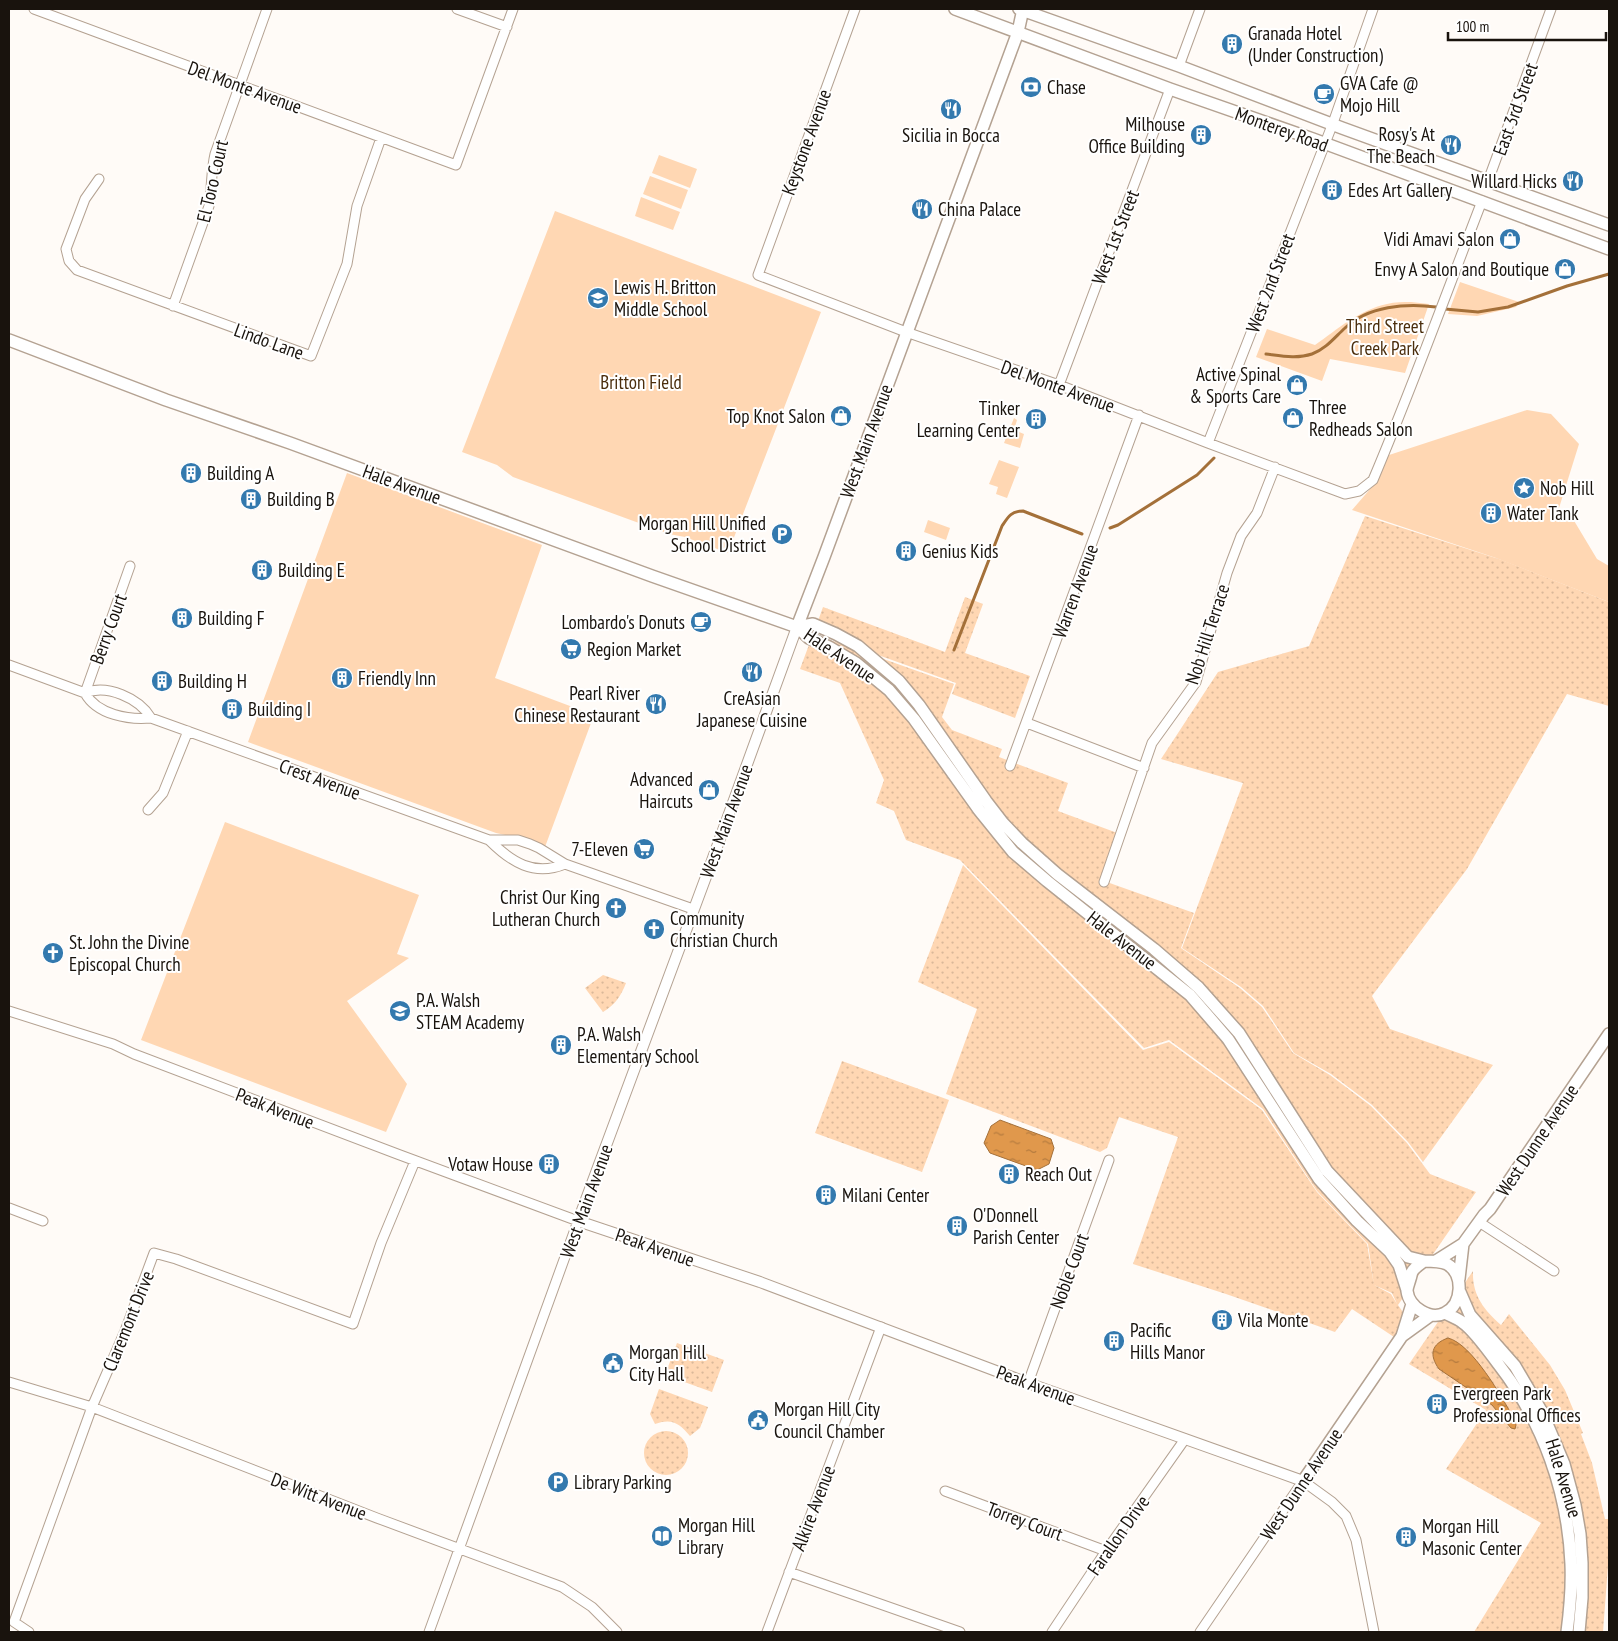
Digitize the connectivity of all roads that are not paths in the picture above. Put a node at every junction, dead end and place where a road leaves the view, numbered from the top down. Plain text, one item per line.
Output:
1 (34, 9) edge
2 (267, 9) edge
3 (458, 9) edge
4 (513, 9) edge
5 (855, 9) edge
6 (955, 9) edge
7 (1022, 9) edge
8 (1200, 9) edge
9 (1373, 9) edge
10 (1552, 9) edge
11 (507, 27) junction
12 (1018, 32) junction
13 (1179, 66) junction
14 (240, 85) junction
15 (1170, 89) junction
16 (1332, 123) junction
17 (381, 138) junction
18 (1324, 144) junction
19 (99, 179) dead end
20 (1488, 181) junction
21 (1482, 201) junction
22 (1609, 225) edge
23 (1609, 249) edge
24 (758, 276) joint
25 (173, 306) junction
26 (906, 332) junction
27 (9, 340) edge
28 (1059, 385) junction
29 (1139, 415) junction
30 (1208, 443) junction
31 (1275, 467) junction
32 (130, 566) dead end
33 (797, 627) junction
34 (9, 665) edge
35 (85, 693) junction
36 (152, 718) junction
37 (1027, 723) junction
38 (188, 731) junction
39 (1010, 766) dead end
40 (1144, 768) junction
41 (148, 810) dead end
42 (489, 840) junction
43 (565, 864) junction
44 (1104, 882) dead end
45 (693, 910) junction
46 (9, 1011) edge
47 (1609, 1034) edge
48 (1109, 1160) dead end
49 (415, 1161) junction
50 (9, 1208) edge
51 (43, 1221) dead end
52 (578, 1221) junction
53 (1479, 1222) junction
54 (1463, 1244) junction
55 (1430, 1261) junction
56 (1554, 1271) dead end
57 (1459, 1279) junction
58 (1407, 1290) junction
59 (1460, 1292) junction
60 (1412, 1304) junction
61 (1445, 1313) junction
62 (1431, 1316) junction
63 (881, 1327) junction
64 (1402, 1336) junction
65 (9, 1382) edge
66 (1028, 1383) junction
67 (92, 1407) junction
68 (1185, 1439) junction
69 (1303, 1481) junction
70 (945, 1492) dead end
71 (460, 1549) junction
72 (1106, 1551) junction
73 (789, 1572) junction
74 (29, 1632) edge
75 (429, 1632) edge
76 (617, 1632) edge
77 (767, 1632) edge
78 (960, 1632) edge
79 (1052, 1632) edge
80 (1200, 1632) edge
81 (1374, 1632) edge
82 (1567, 1632) edge
83 (1579, 1632) edge

1 - 14 street, Del Monte Avenue
2 - 14 street, El Toro Court
3 - 11 street
4 - 11 street
5 - 24 street, Keystone Avenue
6 - 12 main road, Monterey Road
7 - 12 main road, West Main Avenue
7 - 13 main road, Monterey Road
8 - 13 street
9 - 16 street, West 2nd Street
10 - 20 street, East 3rd Street
11 - 17 street, Del Monte Avenue
12 - 15 main road, Monterey Road
12 - 26 main road, West Main Avenue
13 - 16 main road, Monterey Road
14 - 17 street, Del Monte Avenue
14 - 25 street, El Toro Court
15 - 18 main road, Monterey Road
15 - 28 street, West 1st Street
16 - 18 street, West 2nd Street
16 - 20 main road, Monterey Road
17 - 25 street, Lindo Lane
18 - 21 main road, Monterey Road
18 - 30 street, West 2nd Street
19 - 25 street, Lindo Lane
20 - 22 main road, Monterey Road
21 - 23 main road, Monterey Road
21 - 31 street, Del Monte Avenue
24 - 26 street, Del Monte Avenue
26 - 28 street, Del Monte Avenue
26 - 33 main road, West Main Avenue
27 - 33 main road, Hale Avenue
28 - 29 street, Del Monte Avenue
29 - 30 street, Del Monte Avenue
29 - 37 street, Warren Avenue
30 - 31 street, Del Monte Avenue
31 - 40 street, Nob Hill Terrace
32 - 35 street, Berry Court
33 - 45 street, West Main Avenue
33 - 55 main road, Hale Avenue
33 - 58 main road, Hale Avenue
34 - 35 street, Crest Avenue
35 - 36 street, Crest Avenue
35 - 36 street, Crest Avenue
36 - 38 street, Crest Avenue
37 - 39 street, Warren Avenue
37 - 40 street
38 - 41 street
38 - 42 street, Crest Avenue
40 - 44 street, Nob Hill Terrace
42 - 43 street, Crest Avenue
42 - 43 street, Crest Avenue
43 - 45 street, Crest Avenue
45 - 52 street, West Main Avenue
46 - 49 street, Peak Avenue
47 - 53 main road, West Dunne Avenue
48 - 66 street, Noble Court
49 - 52 street, Peak Avenue
49 - 67 street, Claremont Drive
50 - 51 street
52 - 63 street, Peak Avenue
52 - 71 street, West Main Avenue
53 - 54 main road, West Dunne Avenue
53 - 56 street
54 - 55 main road, West Dunne Avenue
54 - 57 main road, West Dunne Avenue
55 - 57 main road
55 - 58 main road
57 - 59 main road
58 - 60 main road
59 - 61 main road
59 - 83 main road, Hale Avenue
60 - 62 main road
60 - 64 main road, West Dunne Avenue
61 - 62 main road
61 - 82 main road, Hale Avenue
62 - 64 main road, West Dunne Avenue
63 - 66 street, Peak Avenue
63 - 73 street, Alkire Avenue
64 - 69 main road, West Dunne Avenue
65 - 67 street, De Witt Avenue
66 - 68 street, Peak Avenue
67 - 71 street, De Witt Avenue
67 - 74 street, Claremont Drive
68 - 69 street, Peak Avenue
68 - 72 street, Farallon Drive
69 - 80 street, West Dunne Avenue
69 - 81 street
70 - 72 street, Torrey Court
71 - 75 street, West Main Avenue
71 - 76 street, De Witt Avenue
72 - 79 street, Farallon Drive
73 - 77 street, Alkire Avenue
73 - 78 street

